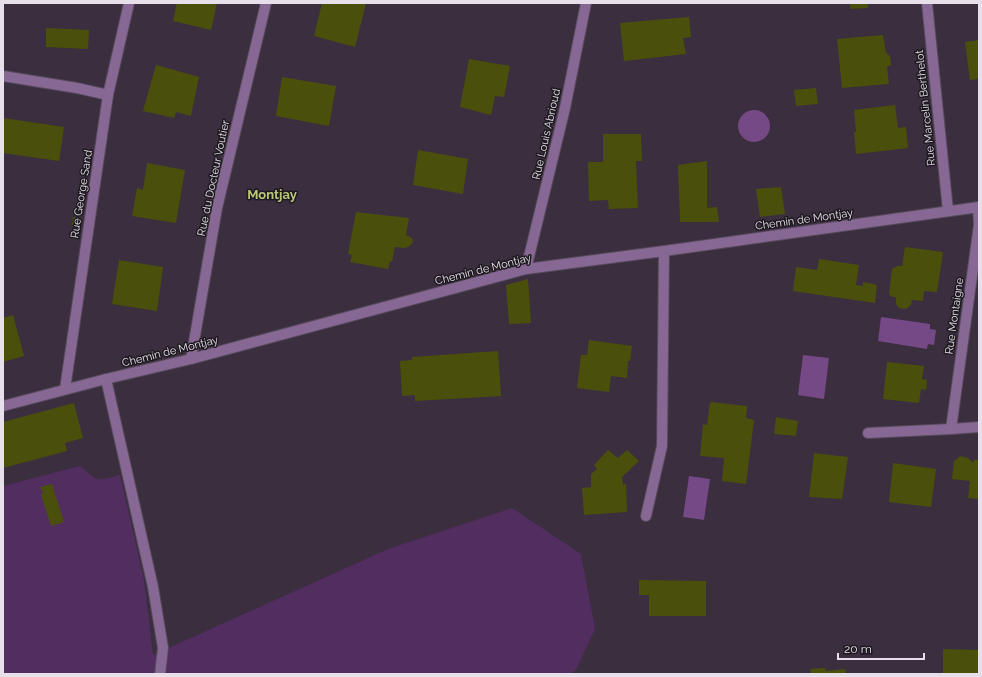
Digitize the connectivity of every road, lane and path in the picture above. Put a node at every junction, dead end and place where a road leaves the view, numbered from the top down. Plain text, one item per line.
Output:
1 (129, 3) edge
2 (266, 3) edge
3 (586, 3) edge
4 (927, 3) edge
5 (3, 76) edge
6 (108, 95) junction
7 (979, 207) edge
8 (948, 211) junction
9 (664, 251) junction
10 (526, 269) junction
11 (191, 359) junction
12 (106, 379) junction
13 (65, 389) junction
14 (3, 406) edge
15 (979, 427) edge
16 (951, 429) junction
17 (868, 433) dead end
18 (646, 516) dead end
19 (160, 674) edge

1 - 6 street, Rue George Sand
2 - 11 street, Rue du Docteur Voutier
3 - 10 street, Rue Louis Abrioud
4 - 8 street, Rue Marcelin Berthelot
5 - 6 street
6 - 13 street, Rue George Sand
7 - 8 street, Chemin de Montjay
7 - 16 street, Rue Montaigne
8 - 9 street, Chemin de Montjay
9 - 10 street, Chemin de Montjay
9 - 18 street
10 - 11 street, Chemin de Montjay
11 - 12 street, Chemin de Montjay
12 - 13 street, Chemin de Montjay
12 - 19 street
13 - 14 street, Chemin de Montjay
15 - 16 street
16 - 17 street

